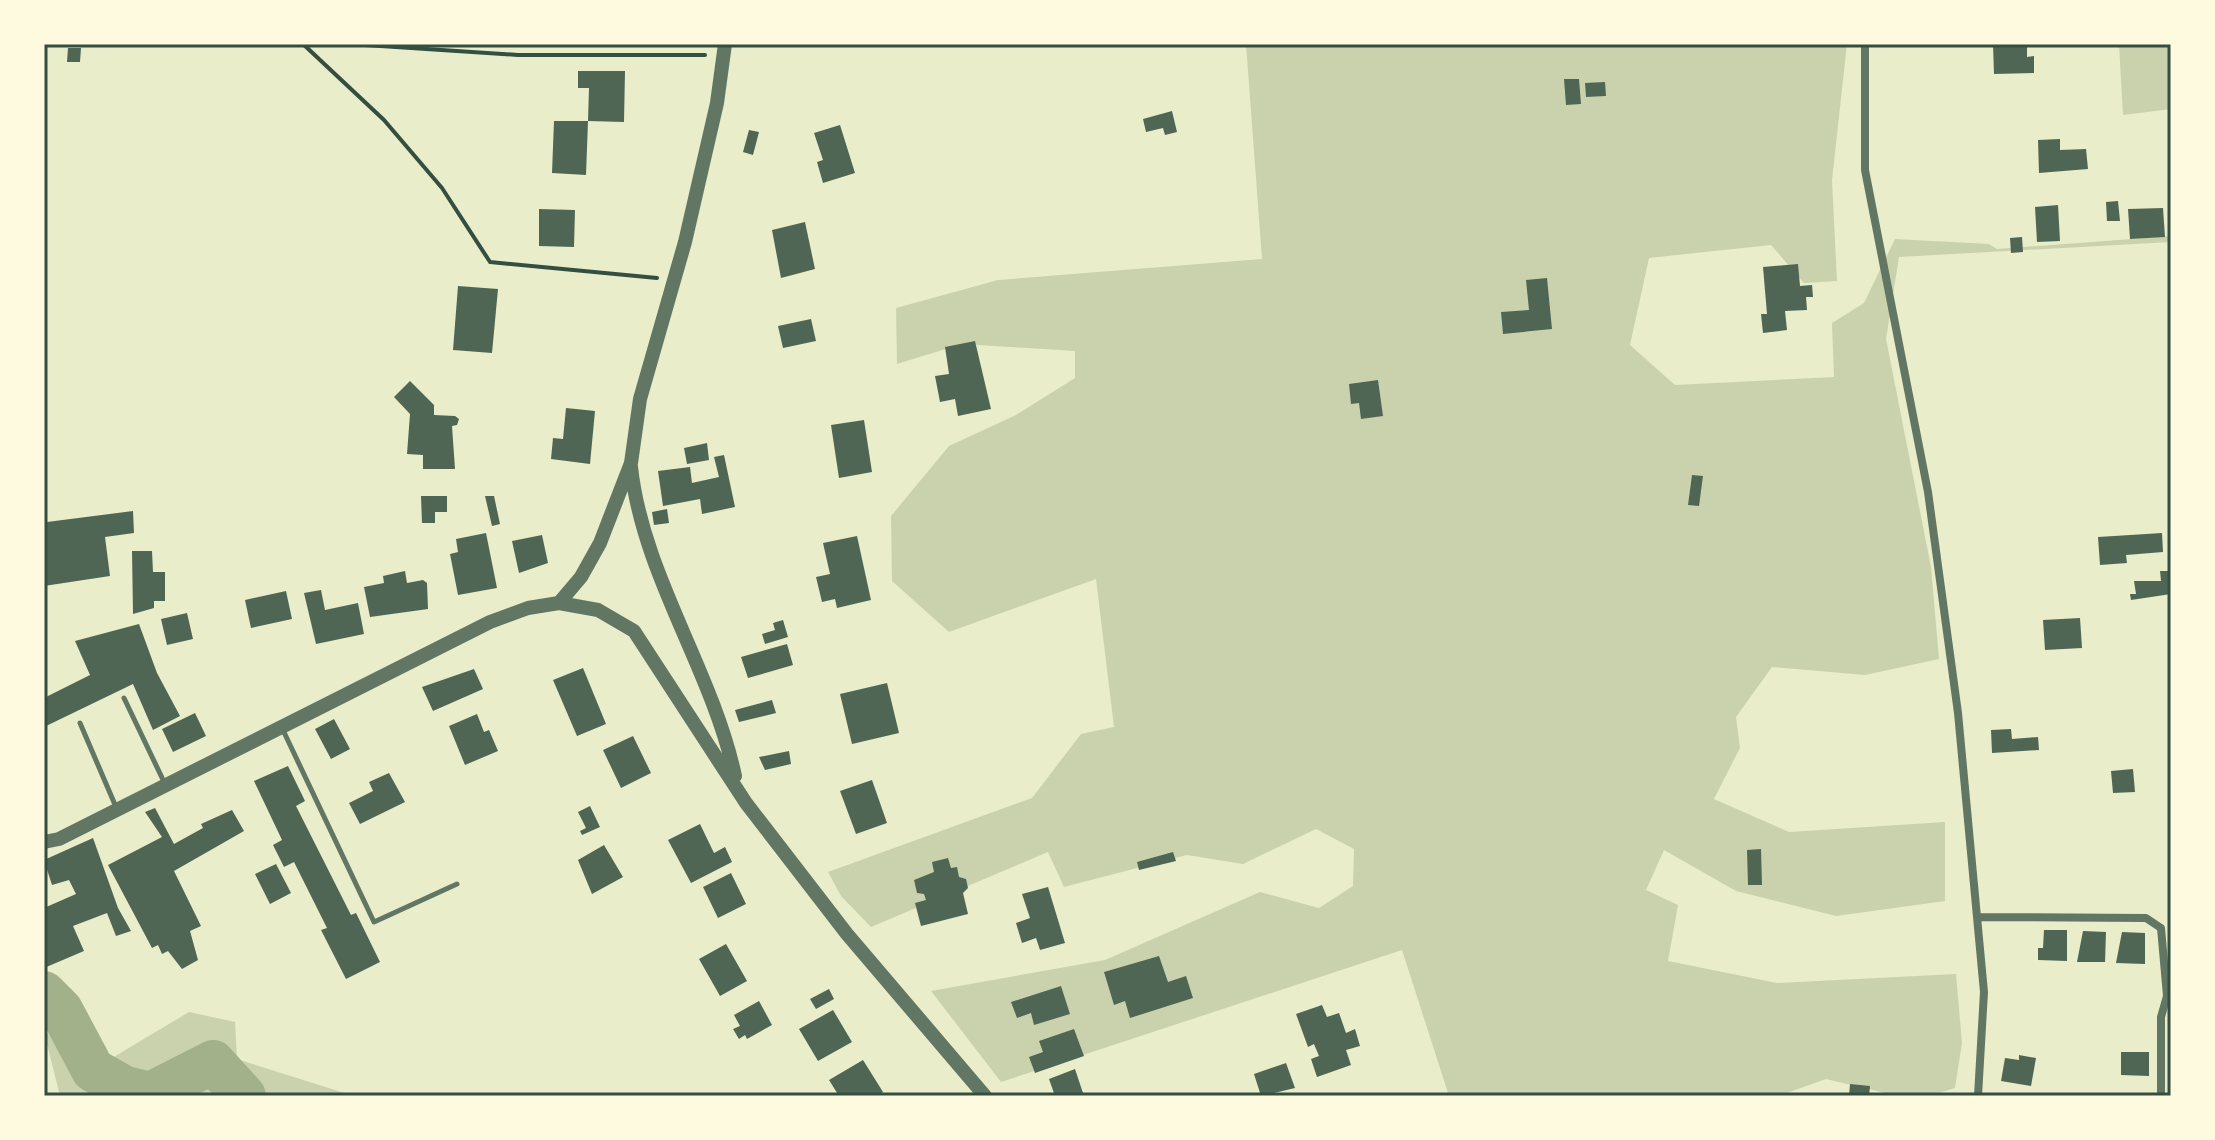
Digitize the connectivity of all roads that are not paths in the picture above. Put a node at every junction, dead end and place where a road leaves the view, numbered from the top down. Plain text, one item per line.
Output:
1 (1865, 44) edge
2 (724, 50) edge
3 (631, 463) junction
4 (559, 603) junction
5 (124, 698) dead end
6 (80, 723) dead end
7 (282, 727) junction
8 (736, 783) junction
9 (166, 786) junction
10 (117, 810) junction
11 (44, 842) edge
12 (457, 884) dead end
13 (1977, 917) junction
14 (985, 1096) edge
15 (1978, 1096) edge
16 (2161, 1096) edge

1 - 13 street
2 - 3 street
3 - 4 street
3 - 8 street
4 - 7 street
4 - 8 street
5 - 9 lane
6 - 10 lane
7 - 9 street
7 - 12 lane
8 - 14 street
9 - 10 street
10 - 11 street
13 - 15 street
13 - 16 street

